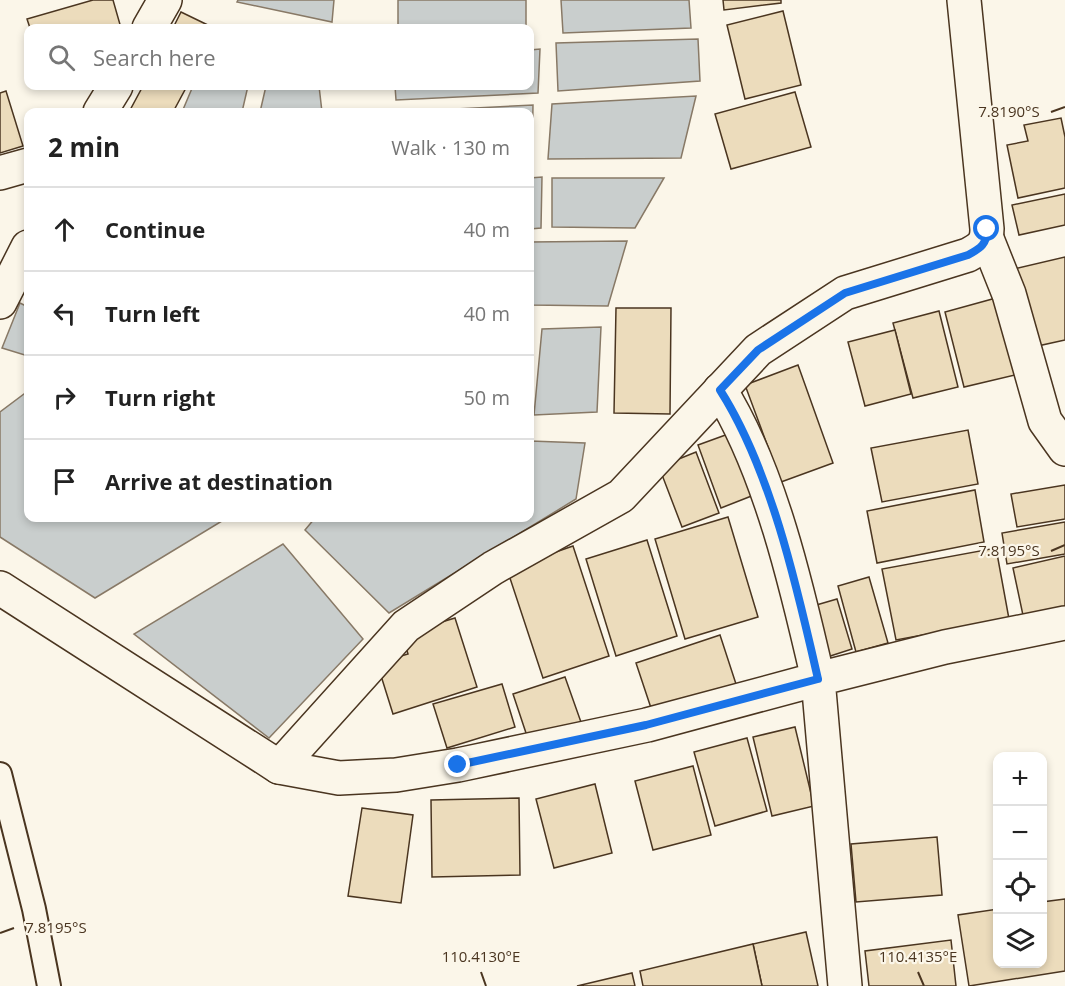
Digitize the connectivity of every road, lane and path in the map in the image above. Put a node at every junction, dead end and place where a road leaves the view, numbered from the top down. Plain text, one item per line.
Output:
1 (165, 0) edge
2 (964, 0) edge
3 (151, 24) edge
4 (114, 90) edge
5 (102, 108) edge
6 (24, 166) edge
7 (0, 173) edge
8 (987, 239) junction
9 (24, 255) edge
10 (0, 302) edge
11 (720, 390) junction
12 (1065, 449) edge
13 (0, 588) edge
14 (1065, 623) edge
15 (818, 679) junction
16 (279, 766) junction
17 (0, 774) edge
18 (49, 986) edge
19 (845, 986) edge

1 - 3 street
2 - 8 street
4 - 5 street
6 - 7 street
8 - 11 street
8 - 12 street
9 - 10 street
11 - 15 street
11 - 16 street
13 - 16 street
14 - 15 street
15 - 16 street
15 - 19 street
17 - 18 lane

